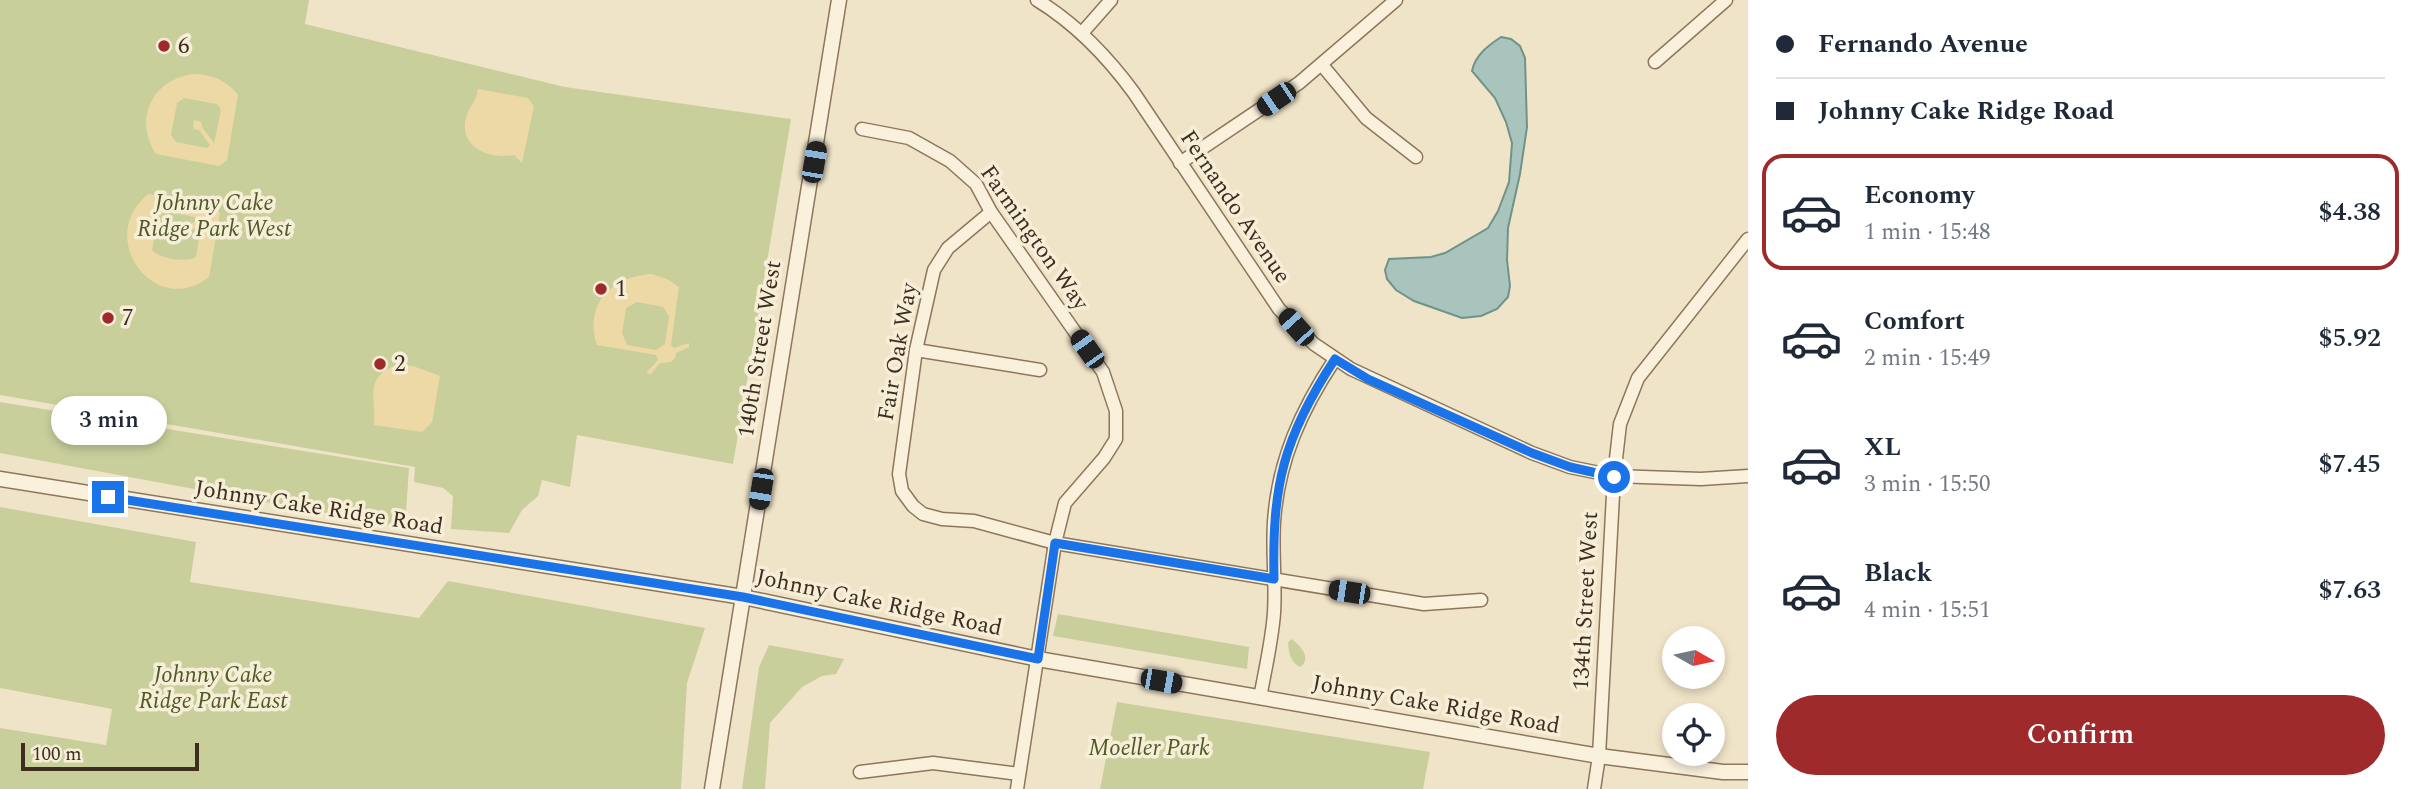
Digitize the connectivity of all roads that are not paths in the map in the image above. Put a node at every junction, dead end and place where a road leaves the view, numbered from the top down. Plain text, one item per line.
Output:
1 (839, 0) edge
2 (1037, 0) edge
3 (1111, 0) edge
4 (1396, 0) edge
5 (1726, 0) edge
6 (1082, 33) junction
7 (1655, 62) dead end
8 (1322, 65) junction
9 (862, 129) dead end
10 (1416, 157) dead end
11 (1180, 163) junction
12 (991, 212) junction
13 (1748, 239) edge
14 (916, 350) junction
15 (1335, 359) junction
16 (1040, 370) dead end
17 (1748, 476) edge
18 (1614, 477) junction
19 (0, 479) edge
20 (1055, 543) junction
21 (1274, 579) junction
22 (743, 597) junction
23 (1481, 600) dead end
24 (1038, 659) junction
25 (1260, 698) junction
26 (1599, 756) junction
27 (860, 772) dead end
28 (1748, 772) edge
29 (1019, 774) junction
30 (712, 789) edge
31 (1017, 789) edge
32 (1594, 789) edge

1 - 22 street, 140th Street West
2 - 6 street, Fernando Avenue
3 - 6 street
4 - 8 street
5 - 7 street
6 - 11 street, Fernando Avenue
8 - 10 street
8 - 11 street
9 - 12 street, Farmington Way
11 - 15 street, Fernando Avenue
12 - 14 street, Fair Oak Way
12 - 20 street, Farmington Way
13 - 18 street, 134th Street West
14 - 16 street
14 - 20 street, Fair Oak Way
15 - 18 street, Fernando Avenue
15 - 21 street
17 - 18 street, Fernando Avenue
18 - 26 street, 134th Street West
19 - 22 street, Johnny Cake Ridge Road
20 - 21 street
20 - 24 street, Farmington Way
21 - 23 street
21 - 25 street
22 - 24 street, Johnny Cake Ridge Road
22 - 30 street, 140th Street West
24 - 25 street, Johnny Cake Ridge Road
24 - 29 street, Farmington Way
25 - 26 street, Johnny Cake Ridge Road
26 - 28 street, Johnny Cake Ridge Road
26 - 32 street, 134th Street West
27 - 29 street
29 - 31 street, Farmington Way

